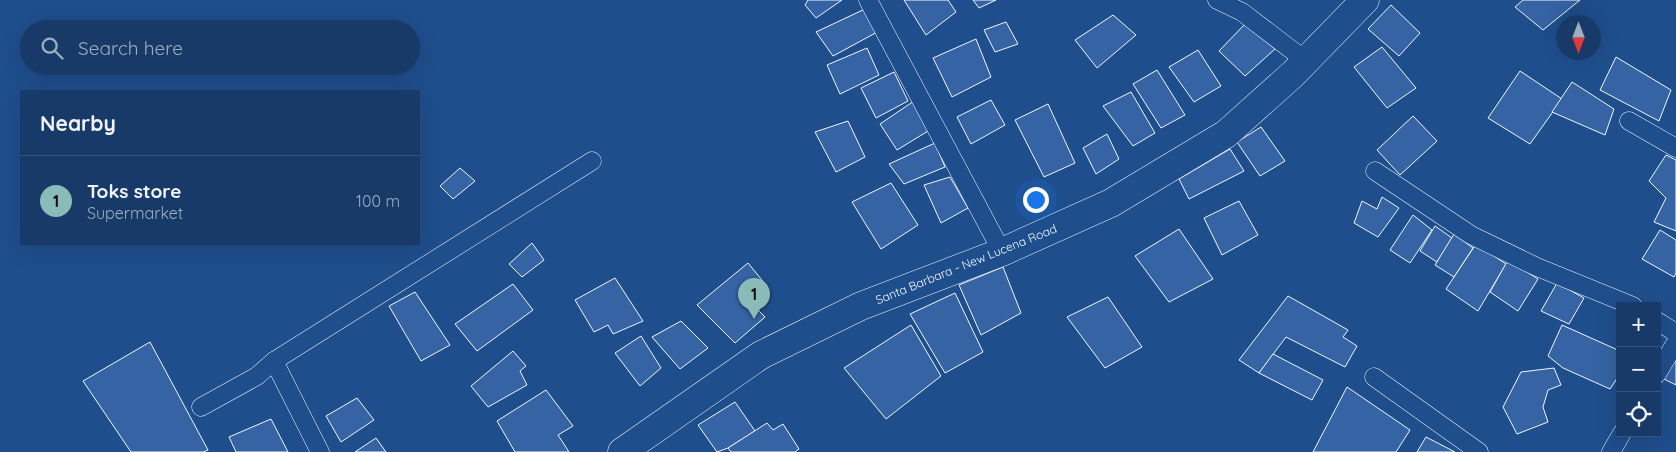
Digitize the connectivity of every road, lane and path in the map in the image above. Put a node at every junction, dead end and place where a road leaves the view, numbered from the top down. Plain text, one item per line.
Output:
1 (868, 0) edge
2 (1217, 0) edge
3 (1365, 0) edge
4 (1306, 61) junction
5 (1629, 121) dead end
6 (1676, 148) edge
7 (592, 161) dead end
8 (1375, 171) dead end
9 (1002, 252) junction
10 (1624, 302) edge
11 (1661, 324) edge
12 (1676, 333) edge
13 (1676, 342) edge
14 (274, 361) junction
15 (1661, 367) edge
16 (1374, 377) dead end
17 (201, 407) dead end
18 (1620, 437) edge
19 (320, 452) edge
20 (622, 452) edge
21 (1479, 452) edge
22 (1611, 452) edge

1 - 9 street
2 - 4 street
3 - 4 main road, Santa Barbara - New Lucena Road
4 - 9 main road, Santa Barbara - New Lucena Road
5 - 6 street
7 - 14 street
8 - 10 street
9 - 20 main road, Santa Barbara - New Lucena Road
11 - 12 street
13 - 15 street
14 - 17 street
14 - 19 street
16 - 21 street
18 - 22 street

